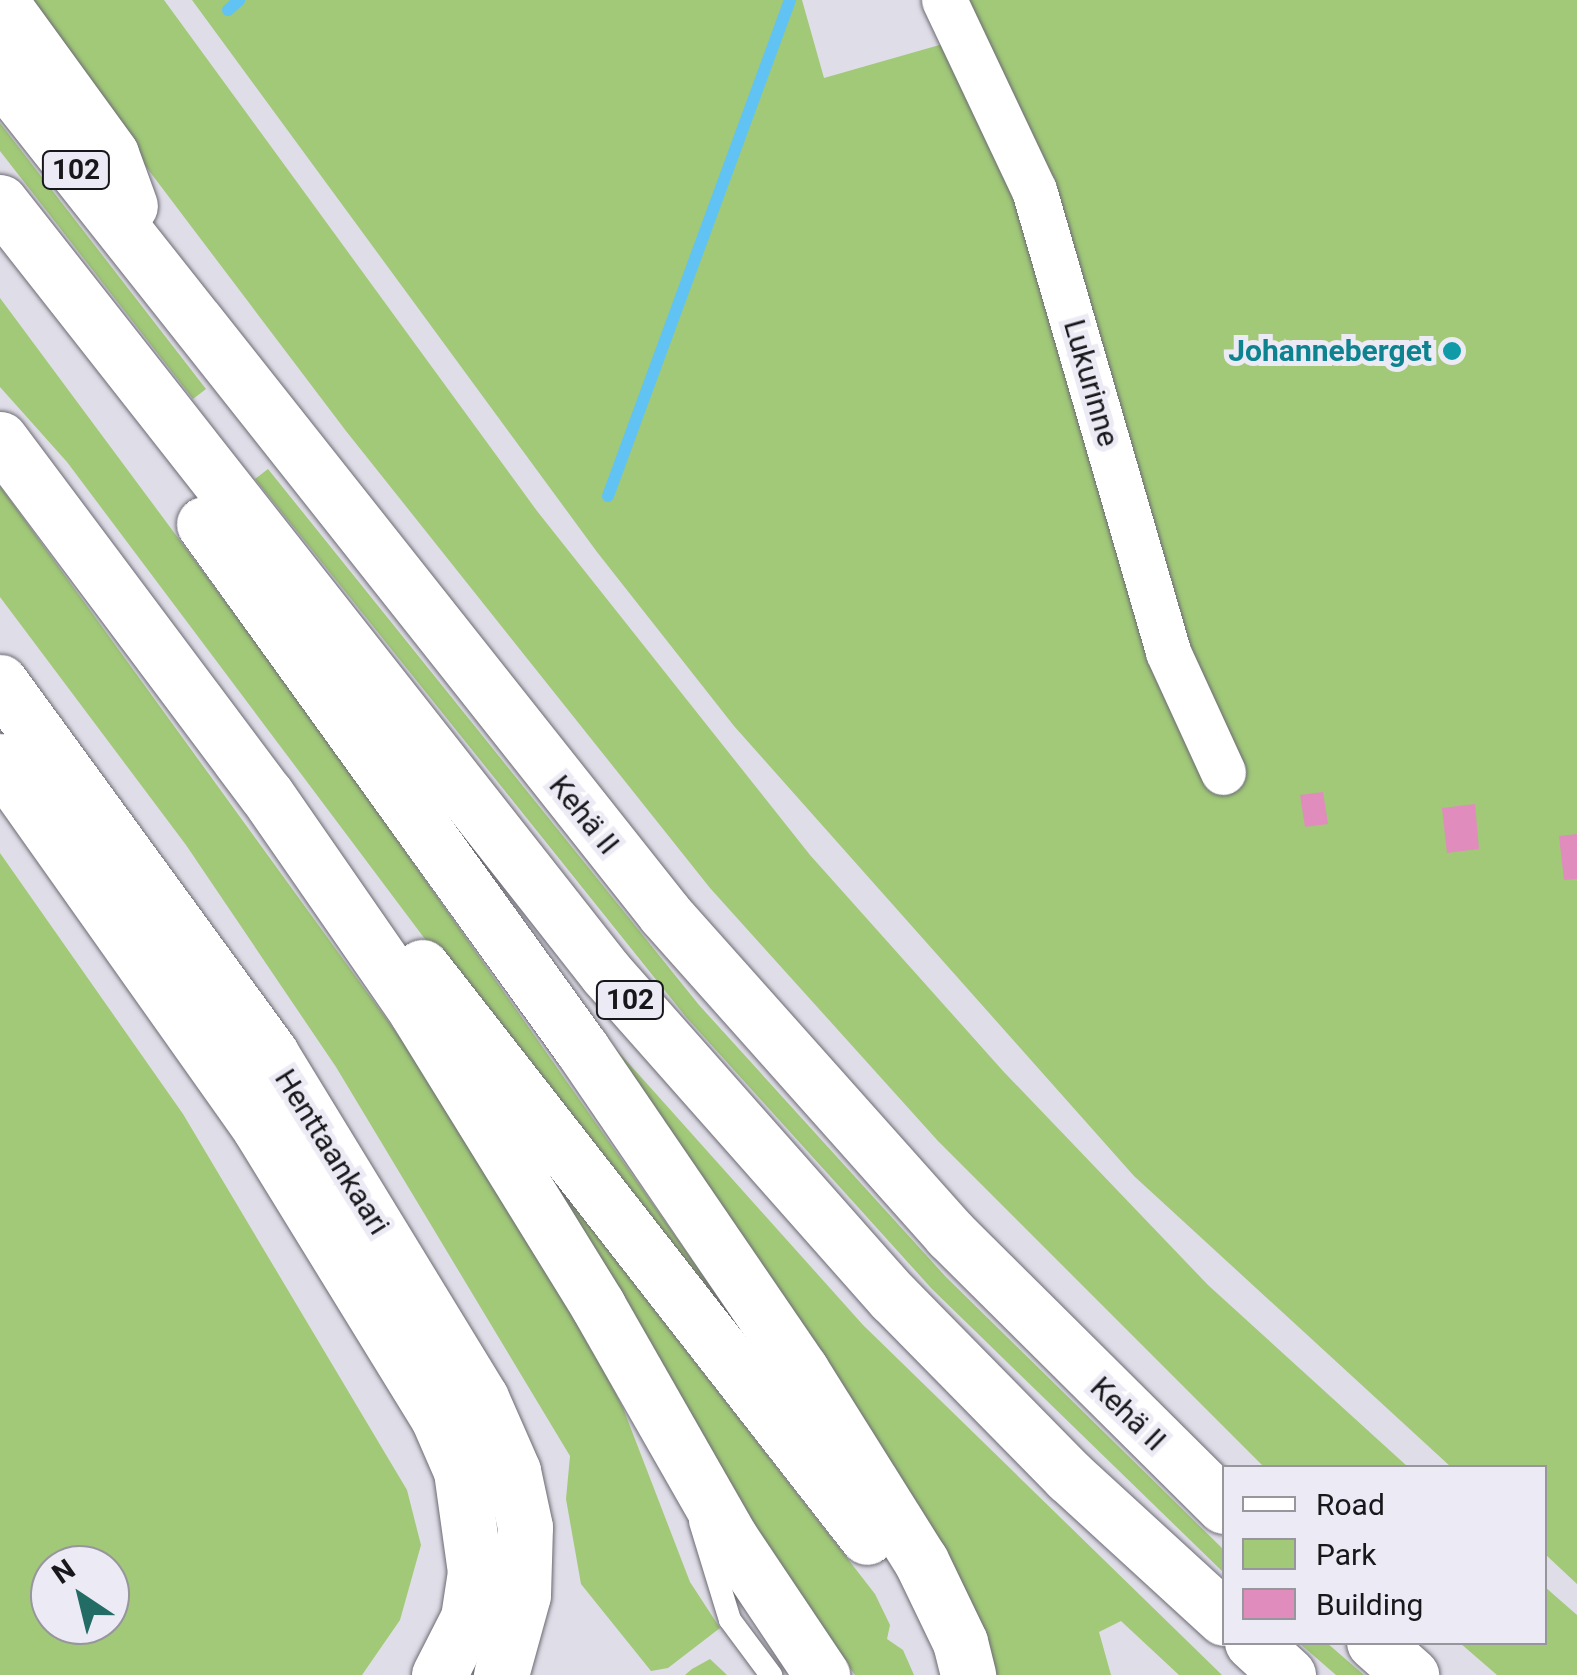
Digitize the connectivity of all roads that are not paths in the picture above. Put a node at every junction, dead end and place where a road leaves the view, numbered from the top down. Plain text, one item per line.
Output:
1 (944, 0) edge
2 (0, 1) edge
3 (0, 74) edge
4 (0, 202) edge
5 (152, 265) junction
6 (96, 329) junction
7 (0, 438) edge
8 (0, 682) edge
9 (0, 760) edge
10 (1223, 772) dead end
11 (266, 794) junction
12 (687, 1459) junction
13 (1222, 1504) edge
14 (1222, 1616) edge
15 (1255, 1645) edge
16 (1377, 1645) edge
17 (439, 1675) edge
18 (501, 1675) edge
19 (770, 1675) edge
20 (822, 1675) edge
21 (951, 1675) edge
22 (968, 1675) edge
23 (1288, 1675) edge
24 (1411, 1675) edge

1 - 10 street, Lukurinne
2 - 5 main road
3 - 5 main road, Kehä II / 102
4 - 6 main road, 102
5 - 13 main road, Kehä II / 102
6 - 14 main road, 102
6 - 22 main road
7 - 11 main road
8 - 18 main road, Henttaankaari
9 - 17 main road, Henttaankaari
11 - 12 main road
11 - 21 main road
12 - 19 lane
12 - 20 main road
15 - 23 main road
16 - 24 main road

